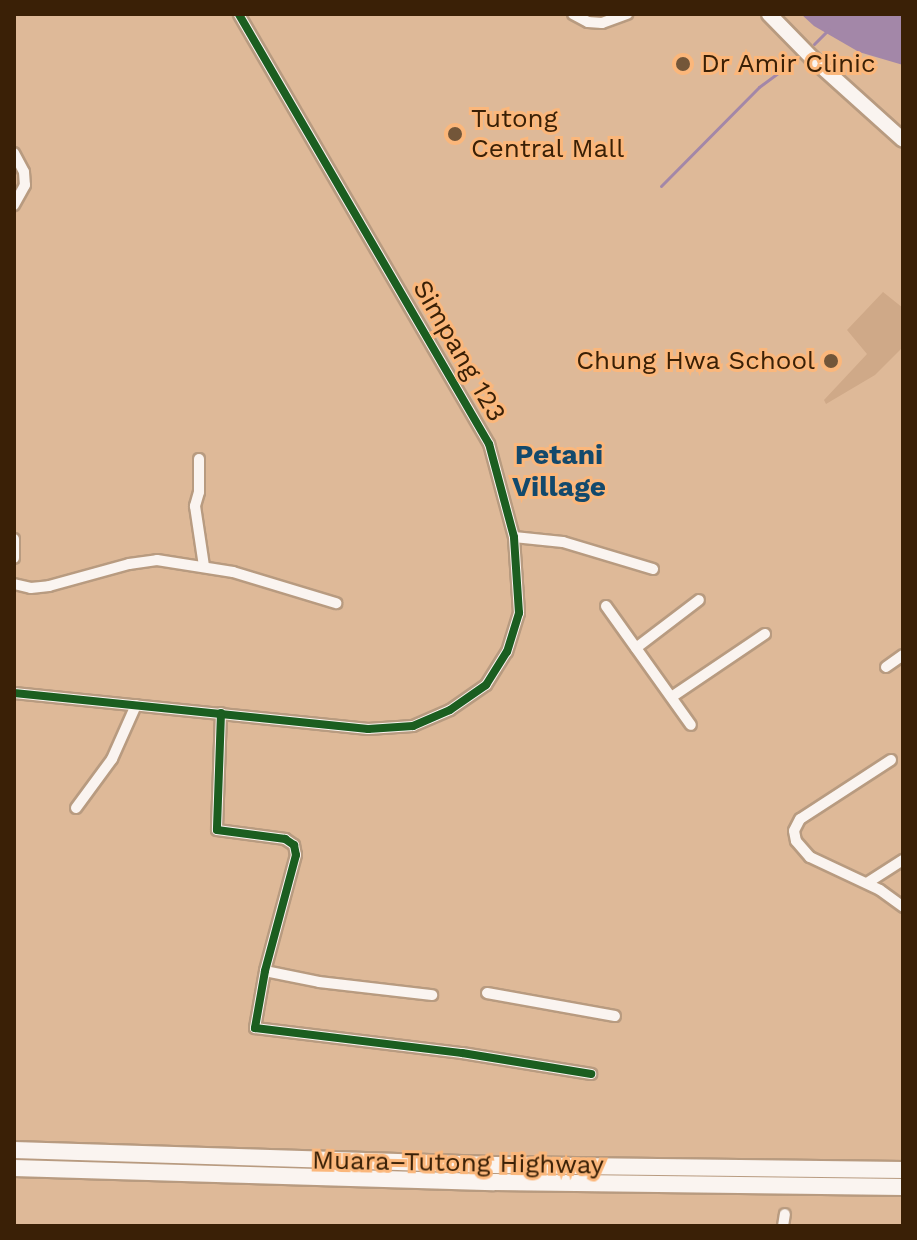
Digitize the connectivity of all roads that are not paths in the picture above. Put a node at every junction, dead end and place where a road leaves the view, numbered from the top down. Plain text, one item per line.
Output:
1 (239, 14) edge
2 (573, 14) edge
3 (627, 14) edge
4 (769, 14) edge
5 (903, 140) edge
6 (14, 153) edge
7 (14, 205) edge
8 (199, 459) dead end
9 (514, 537) junction
10 (14, 539) edge
11 (14, 558) edge
12 (204, 566) junction
13 (653, 569) dead end
14 (14, 584) edge
15 (699, 600) dead end
16 (336, 603) dead end
17 (606, 606) dead end
18 (765, 634) dead end
19 (636, 648) junction
20 (903, 655) edge
21 (886, 667) dead end
22 (14, 693) edge
23 (673, 696) junction
24 (136, 705) junction
25 (221, 713) junction
26 (691, 725) dead end
27 (891, 760) dead end
28 (76, 808) dead end
29 (903, 860) edge
30 (867, 883) junction
31 (903, 907) edge
32 (265, 971) junction
33 (487, 993) dead end
34 (432, 995) dead end
35 (615, 1016) dead end
36 (591, 1074) dead end
37 (14, 1150) edge
38 (14, 1168) edge
39 (903, 1170) edge
40 (903, 1187) edge
41 (785, 1214) dead end
42 (783, 1226) edge

1 - 9 street, Simpang 123
2 - 3 street
4 - 5 main road
6 - 7 street
8 - 12 street
9 - 13 street
9 - 25 street, Simpang 123
10 - 11 street
12 - 14 street
12 - 16 street
15 - 19 street
17 - 19 street
18 - 23 street
19 - 23 street
20 - 21 street
22 - 24 street, Simpang 123
23 - 26 street
24 - 25 street, Simpang 123
24 - 28 street
25 - 32 street
27 - 30 street
29 - 30 street
30 - 31 street
32 - 34 street
32 - 36 street
33 - 35 street
37 - 39 highway, Muara–Tutong Highway
38 - 40 highway, Muara–Tutong Highway
41 - 42 street

